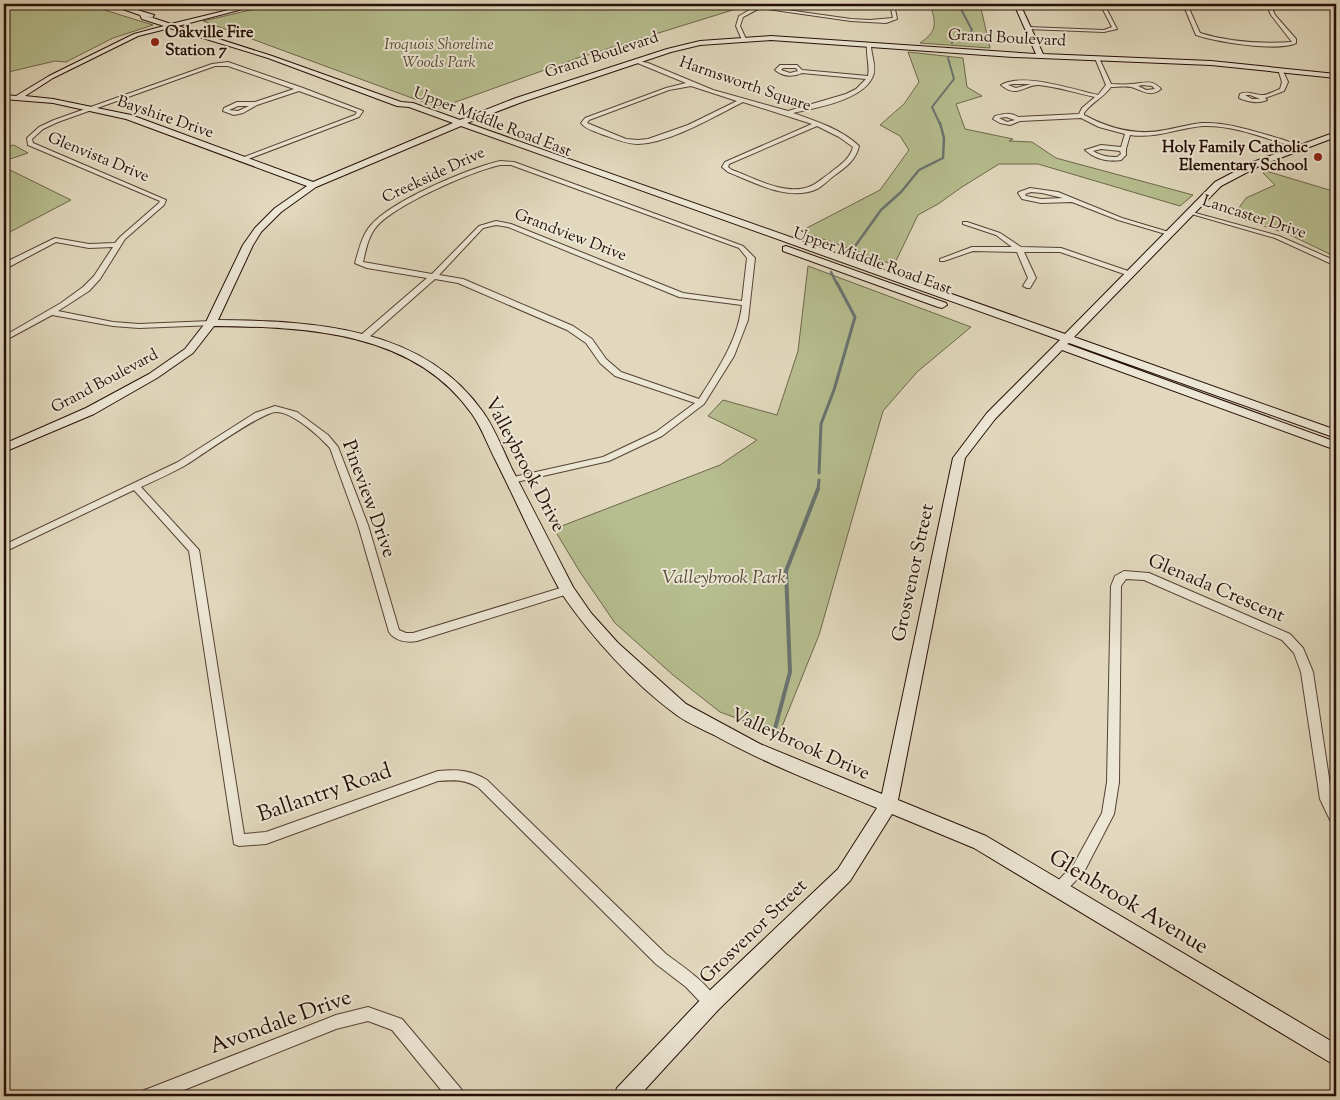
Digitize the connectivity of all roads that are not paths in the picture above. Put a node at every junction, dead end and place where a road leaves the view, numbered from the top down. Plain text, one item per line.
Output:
1 (111, 4) edge
2 (259, 4) edge
3 (892, 4) edge
4 (1017, 4) edge
5 (1102, 4) edge
6 (1185, 4) edge
7 (1268, 4) edge
8 (1297, 4) edge
9 (761, 5) edge
10 (1336, 9) edge
11 (143, 15) junction
12 (176, 24) junction
13 (168, 26) junction
14 (1028, 28) junction
15 (197, 34) junction
16 (744, 39) junction
17 (870, 45) junction
18 (1040, 56) junction
19 (1097, 58) junction
20 (637, 61) junction
21 (1280, 70) junction
22 (801, 71) dead end
23 (1336, 76) edge
24 (870, 78) junction
25 (691, 84) junction
26 (1036, 84) junction
27 (1109, 85) junction
28 (1134, 86) dead end
29 (301, 89) junction
30 (4, 97) edge
31 (19, 97) junction
32 (1100, 97) junction
33 (1263, 97) dead end
34 (740, 101) junction
35 (256, 104) dead end
36 (90, 108) junction
37 (790, 112) junction
38 (1082, 116) junction
39 (1017, 119) dead end
40 (816, 124) junction
41 (455, 125) junction
42 (1128, 133) junction
43 (1336, 134) edge
44 (1300, 147) junction
45 (1123, 149) junction
46 (241, 160) junction
47 (313, 185) junction
48 (1071, 200) junction
49 (1190, 212) junction
50 (965, 224) dead end
51 (1169, 233) junction
52 (116, 246) junction
53 (1019, 249) junction
54 (942, 260) dead end
55 (1336, 264) edge
56 (4, 266) edge
57 (1130, 273) junction
58 (434, 276) junction
59 (1027, 286) dead end
60 (744, 303) junction
61 (50, 312) junction
62 (211, 324) junction
63 (365, 336) junction
64 (4, 339) edge
65 (1063, 342) junction
66 (701, 402) junction
67 (1336, 434) edge
68 (1336, 446) edge
69 (4, 448) edge
70 (512, 480) junction
71 (136, 486) junction
72 (4, 549) edge
73 (567, 590) junction
74 (889, 804) junction
75 (1336, 818) edge
76 (1060, 889) junction
77 (711, 1003) junction
78 (1336, 1056) edge
79 (150, 1096) edge
80 (456, 1096) edge
81 (625, 1096) edge

1 - 11 street, Upper Middle Road East
2 - 12 street
3 - 9 street
4 - 14 street
5 - 14 street
6 - 7 street
8 - 10 street
9 - 16 street
11 - 12 main road, Upper Middle Road East
11 - 13 street, Upper Middle Road East
12 - 13 street
12 - 15 street, Upper Middle Road East
13 - 15 street, Upper Middle Road East
13 - 31 street
14 - 18 street
15 - 41 street, Upper Middle Road East
16 - 17 street, Grand Boulevard
16 - 20 street, Grand Boulevard
17 - 18 street, Grand Boulevard
17 - 24 street
18 - 19 street, Grand Boulevard
19 - 21 street, Grand Boulevard
19 - 27 street
20 - 25 street, Harmsworth Square
20 - 41 street, Grand Boulevard
21 - 23 street, Grand Boulevard
21 - 33 street
22 - 24 street
24 - 37 street
25 - 34 street, Harmsworth Square
25 - 34 street
26 - 26 street
26 - 32 street
27 - 28 street
27 - 32 street
29 - 35 street
29 - 36 street
29 - 46 street
30 - 31 street, Bayshire Drive
31 - 36 street, Bayshire Drive
32 - 38 street
34 - 37 street, Harmsworth Square
36 - 46 street, Bayshire Drive
36 - 52 street, Glenvista Drive
37 - 40 street, Harmsworth Square
38 - 39 street
38 - 42 street
40 - 40 street, Harmsworth Square
41 - 47 street, Grand Boulevard
41 - 65 street, Upper Middle Road East
42 - 44 street
42 - 45 street
43 - 44 street, Grosvenor Street
44 - 49 street, Grosvenor Street
45 - 45 street
46 - 47 street, Bayshire Drive
47 - 62 street, Grand Boulevard
48 - 48 street
48 - 51 street
49 - 51 street, Grosvenor Street
49 - 55 street, Lancaster Drive
50 - 53 street
51 - 57 street, Grosvenor Street
52 - 56 street
52 - 61 street, Glenvista Drive
53 - 54 street
53 - 57 street
53 - 59 street
57 - 65 street, Grosvenor Street
58 - 60 street, Grandview Drive
58 - 60 street, Creekside Drive
58 - 63 street, Grandview Drive
58 - 66 street, Creekside Drive
60 - 66 street, Creekside Drive
61 - 62 street, Valleybrook Drive
61 - 64 street, Glenvista Drive
62 - 63 street, Valleybrook Drive
62 - 69 street, Grand Boulevard
63 - 70 street, Valleybrook Drive
65 - 67 street, Upper Middle Road East
65 - 68 street, Upper Middle Road East
65 - 74 street, Grosvenor Street
66 - 70 street, Creekside Drive
70 - 73 street, Valleybrook Drive
71 - 72 street, Pineview Drive
71 - 73 street, Pineview Drive
71 - 77 street, Ballantry Road
73 - 74 street, Valleybrook Drive
74 - 76 street, Glenbrook Avenue
74 - 77 street, Grosvenor Street
75 - 76 street, Glenada Crescent
76 - 78 street, Glenbrook Avenue
77 - 81 street, Grosvenor Street
79 - 80 street, Avondale Drive

